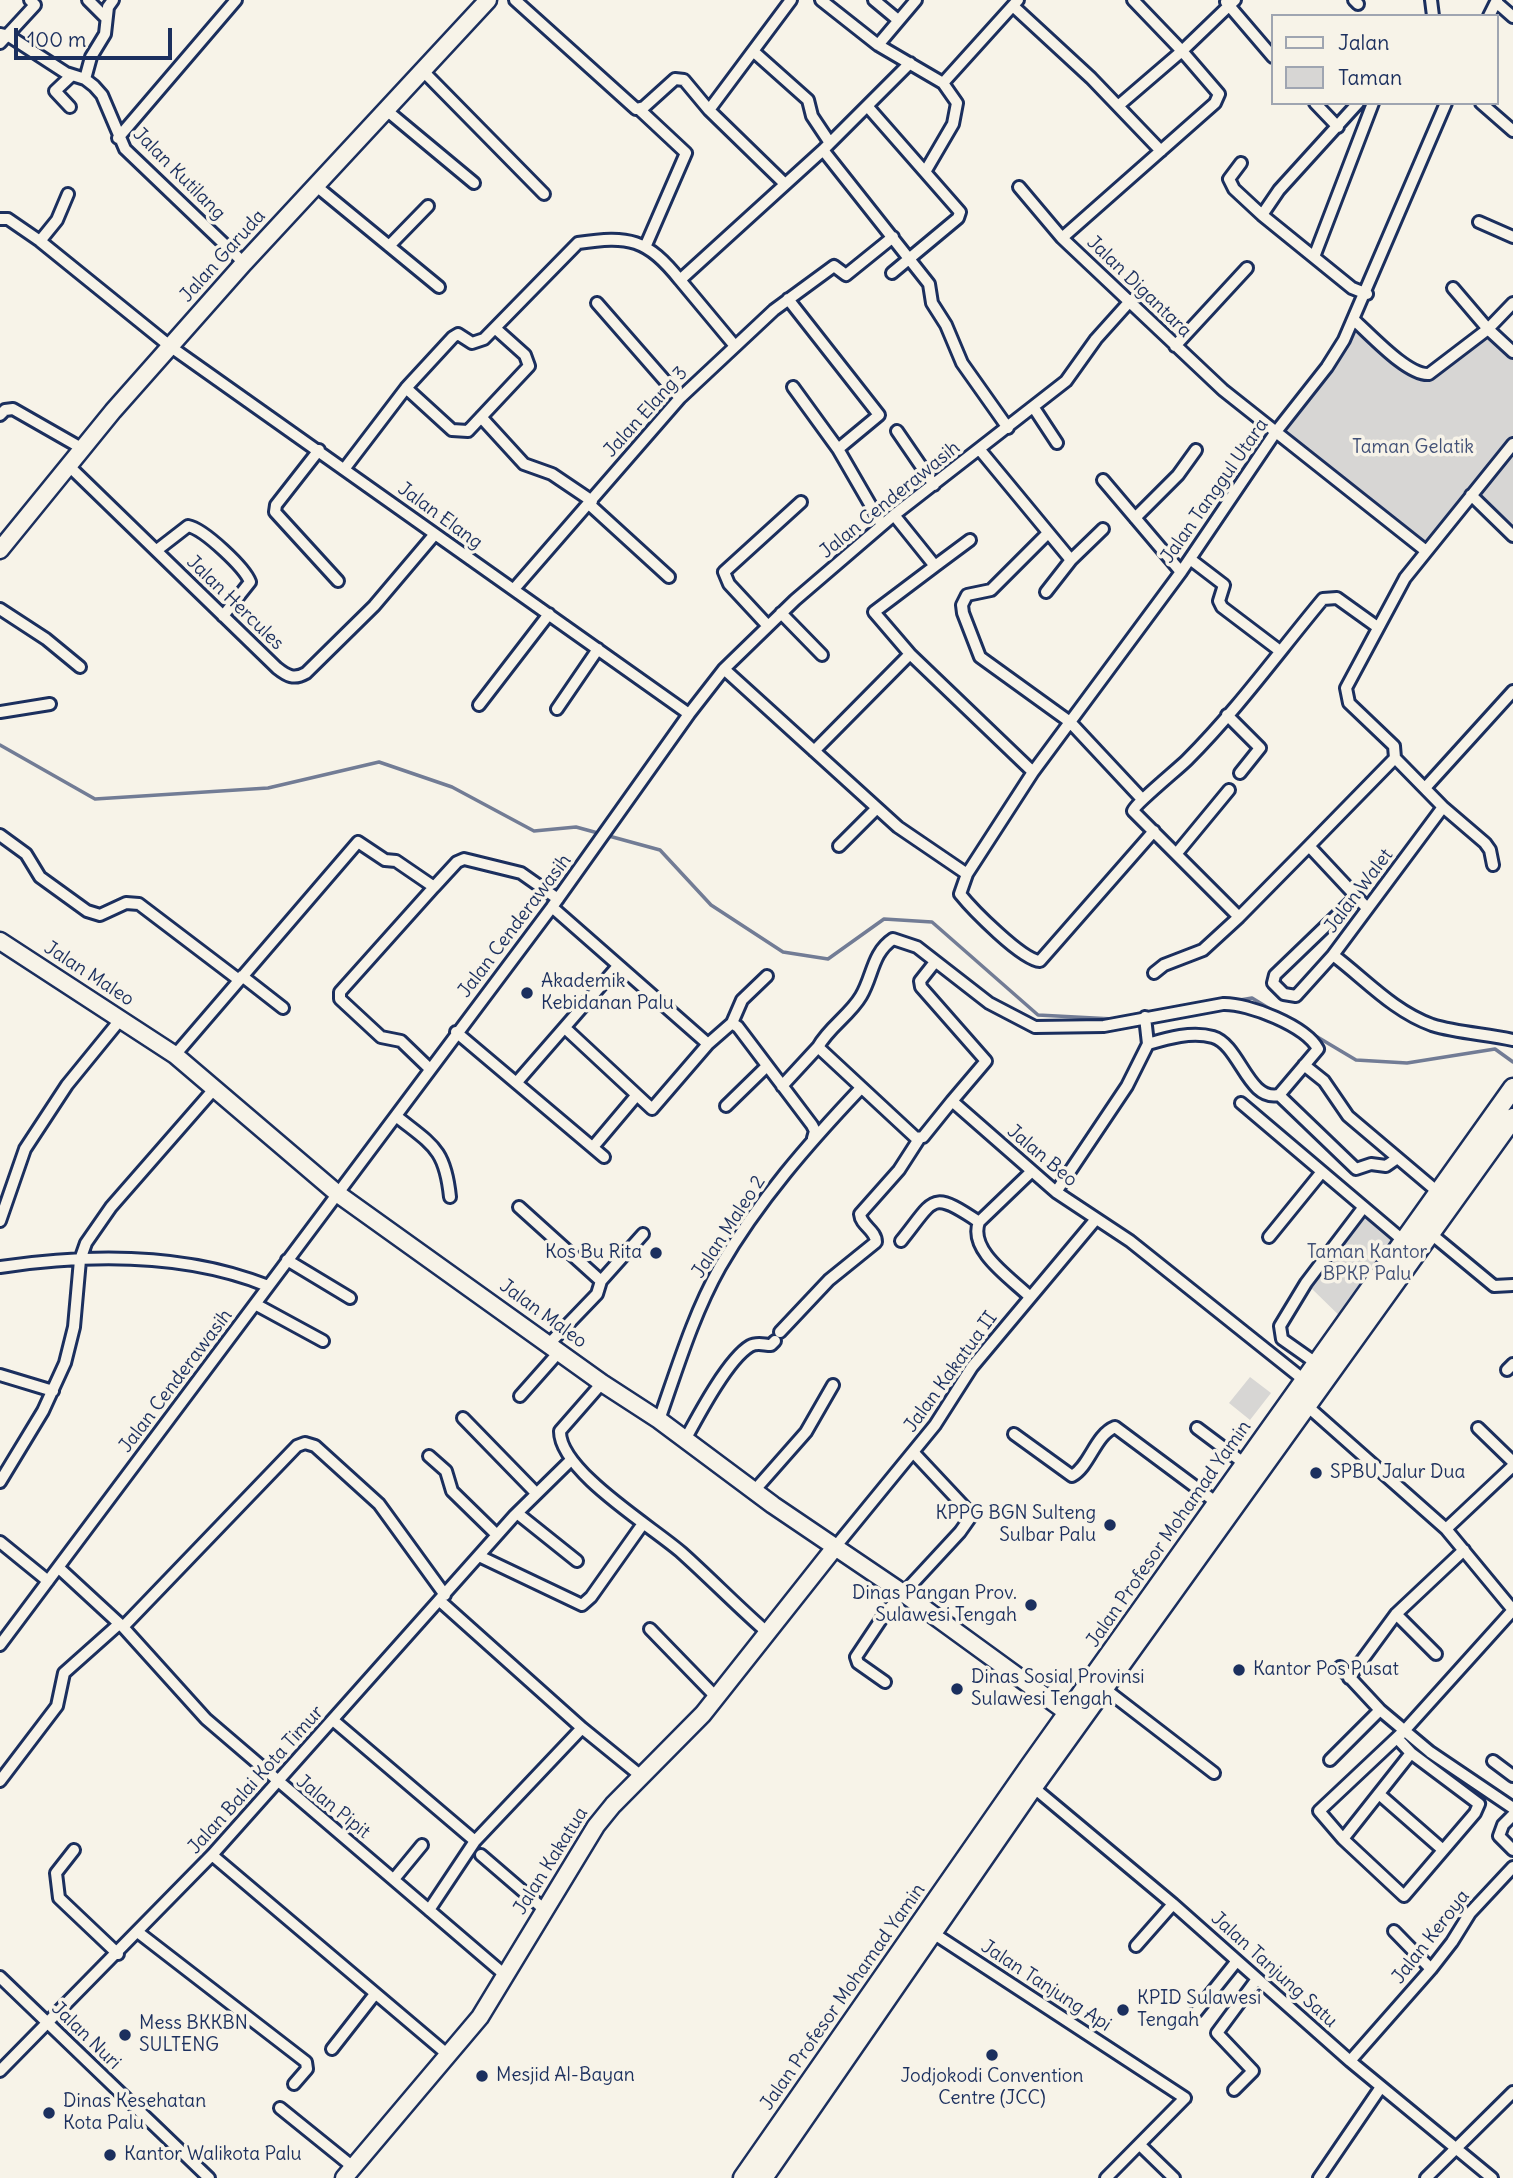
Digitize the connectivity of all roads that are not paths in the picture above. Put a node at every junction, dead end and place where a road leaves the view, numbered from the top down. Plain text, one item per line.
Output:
1 (88, 0) edge
2 (113, 0) edge
3 (236, 0) edge
4 (488, 0) edge
5 (515, 0) edge
6 (791, 0) edge
7 (821, 0) edge
8 (874, 0) edge
9 (916, 0) edge
10 (1133, 0) edge
11 (1496, 1) edge
12 (35, 2) edge
13 (1229, 2) edge
14 (1016, 3) edge
15 (1511, 11) edge
16 (106, 18) junction
17 (898, 20) junction
18 (3, 38) edge
19 (878, 45) junction
20 (753, 51) junction
21 (1182, 51) junction
22 (1272, 56) edge
23 (910, 63) junction
24 (422, 70) junction
25 (72, 75) junction
26 (85, 79) junction
27 (943, 83) junction
28 (1317, 105) edge
29 (1356, 105) edge
30 (1372, 105) edge
31 (1445, 105) edge
32 (1483, 105) edge
33 (1118, 106) junction
34 (70, 107) dead end
35 (867, 107) junction
36 (385, 109) junction
37 (640, 110) junction
38 (709, 110) junction
39 (1338, 127) junction
40 (1513, 131) edge
41 (118, 138) junction
42 (826, 147) junction
43 (1161, 151) junction
44 (1241, 163) dead end
45 (925, 172) junction
46 (474, 183) dead end
47 (785, 184) junction
48 (315, 185) junction
49 (1018, 187) dead end
50 (68, 194) dead end
51 (544, 194) dead end
52 (428, 206) dead end
53 (1262, 215) junction
54 (0, 219) edge
55 (1479, 222) dead end
56 (893, 237) junction
57 (1513, 237) edge
58 (1062, 238) junction
59 (40, 241) junction
60 (390, 246) junction
61 (646, 246) junction
62 (1314, 257) junction
63 (911, 258) junction
64 (244, 264) junction
65 (1247, 268) dead end
66 (892, 273) dead end
67 (680, 280) junction
68 (439, 288) dead end
69 (1453, 288) dead end
70 (1360, 291) junction
71 (788, 299) junction
72 (1131, 300) junction
73 (597, 303) dead end
74 (1513, 303) edge
75 (1354, 320) junction
76 (496, 329) junction
77 (1488, 329) junction
78 (735, 346) junction
79 (1175, 346) junction
80 (170, 347) junction
81 (1513, 352) edge
82 (793, 387) dead end
83 (407, 388) junction
84 (680, 398) junction
85 (1034, 408) junction
86 (0, 415) edge
87 (481, 418) junction
88 (1008, 428) junction
89 (1271, 430) junction
90 (897, 431) dead end
91 (1057, 443) dead end
92 (1513, 444) edge
93 (83, 449) junction
94 (838, 449) junction
95 (319, 450) junction
96 (980, 450) junction
97 (1196, 450) dead end
98 (69, 466) junction
99 (345, 468) junction
100 (1103, 480) dead end
101 (934, 485) junction
102 (1471, 495) junction
103 (801, 502) dead end
104 (590, 503) junction
105 (894, 515) junction
106 (1135, 518) junction
107 (882, 525) junction
108 (1103, 529) dead end
109 (1048, 533) junction
110 (435, 534) junction
111 (1513, 536) edge
112 (970, 540) dead end
113 (1, 546) edge
114 (158, 550) junction
115 (1426, 551) junction
116 (1190, 559) junction
117 (1071, 560) junction
118 (935, 566) junction
119 (1181, 572) junction
120 (669, 577) dead end
121 (338, 582) dead end
122 (514, 589) junction
123 (1046, 592) dead end
124 (0, 609) edge
125 (781, 613) junction
126 (549, 614) junction
127 (223, 616) junction
128 (768, 626) junction
129 (1376, 626) junction
130 (598, 649) junction
131 (1280, 651) junction
132 (822, 654) dead end
133 (910, 654) junction
134 (80, 667) dead end
135 (724, 669) junction
136 (1513, 691) edge
137 (50, 704) dead end
138 (479, 705) dead end
139 (557, 709) dead end
140 (0, 712) edge
141 (688, 714) junction
142 (1227, 715) junction
143 (1070, 722) junction
144 (814, 751) junction
145 (1395, 758) junction
146 (1030, 769) junction
147 (1240, 773) dead end
148 (1425, 788) junction
149 (1229, 790) dead end
150 (1141, 798) junction
151 (1443, 807) junction
152 (877, 808) junction
153 (1154, 831) junction
154 (0, 835) edge
155 (839, 845) dead end
156 (1309, 846) junction
157 (1177, 853) junction
158 (1493, 865) dead end
159 (962, 870) junction
160 (434, 887) junction
161 (1356, 897) junction
162 (555, 903) junction
163 (1366, 907) junction
164 (1239, 917) junction
165 (0, 941) edge
166 (1333, 955) junction
167 (935, 962) junction
168 (618, 966) junction
169 (1154, 973) dead end
170 (767, 976) dead end
171 (241, 978) junction
172 (284, 1008) dead end
173 (1145, 1017) junction
174 (120, 1020) junction
175 (732, 1023) junction
176 (565, 1028) junction
177 (456, 1032) junction
178 (1513, 1040) edge
179 (708, 1044) junction
180 (1148, 1044) junction
181 (818, 1047) junction
182 (175, 1055) junction
183 (1304, 1065) junction
184 (767, 1066) junction
185 (430, 1069) junction
186 (517, 1082) junction
187 (782, 1086) junction
188 (215, 1088) junction
189 (861, 1088) junction
190 (1513, 1088) edge
191 (1279, 1095) junction
192 (636, 1096) junction
193 (952, 1101) junction
194 (1241, 1103) dead end
195 (726, 1106) dead end
196 (396, 1116) junction
197 (1513, 1118) edge
198 (813, 1138) junction
199 (919, 1139) junction
200 (593, 1147) junction
201 (604, 1157) dead end
202 (1396, 1159) junction
203 (1031, 1172) junction
204 (1321, 1173) junction
205 (1448, 1190) junction
206 (1056, 1192) junction
207 (338, 1194) junction
208 (450, 1196) dead end
209 (519, 1207) dead end
210 (1363, 1208) junction
211 (1096, 1219) junction
212 (0, 1221) edge
213 (979, 1222) junction
214 (1430, 1233) junction
215 (643, 1234) dead end
216 (1269, 1237) dead end
217 (901, 1241) dead end
218 (1405, 1242) junction
219 (80, 1260) junction
220 (287, 1261) junction
221 (0, 1267) edge
222 (600, 1281) junction
223 (1513, 1285) edge
224 (268, 1286) junction
225 (350, 1297) dead end
226 (1030, 1297) junction
227 (256, 1304) junction
228 (323, 1341) dead end
229 (554, 1348) junction
230 (1317, 1363) junction
231 (0, 1375) edge
232 (1304, 1380) junction
233 (602, 1383) junction
234 (833, 1385) dead end
235 (53, 1391) junction
236 (520, 1396) dead end
237 (1306, 1405) junction
238 (463, 1418) dead end
239 (659, 1420) junction
240 (1197, 1428) dead end
241 (1478, 1428) dead end
242 (1014, 1434) dead end
243 (685, 1440) junction
244 (914, 1451) junction
245 (429, 1456) dead end
246 (571, 1461) junction
247 (1245, 1464) junction
248 (1513, 1464) edge
249 (0, 1482) edge
250 (754, 1491) junction
251 (536, 1493) junction
252 (1217, 1503) junction
253 (517, 1513) junction
254 (642, 1525) junction
255 (1446, 1529) junction
256 (497, 1535) junction
257 (0, 1542) edge
258 (836, 1546) junction
259 (1464, 1550) junction
260 (479, 1556) junction
261 (577, 1561) dead end
262 (59, 1567) junction
263 (48, 1581) junction
264 (903, 1593) junction
265 (443, 1598) junction
266 (1513, 1610) edge
267 (1396, 1614) junction
268 (121, 1625) junction
269 (650, 1629) dead end
270 (769, 1634) junction
271 (0, 1645) edge
272 (1436, 1654) dead end
273 (1340, 1667) dead end
274 (1349, 1678) junction
275 (885, 1682) dead end
276 (1105, 1689) junction
277 (717, 1698) junction
278 (1380, 1710) junction
279 (1068, 1713) junction
280 (334, 1721) junction
281 (582, 1728) junction
282 (1401, 1734) junction
283 (1411, 1753) junction
284 (1330, 1760) dead end
285 (1493, 1761) dead end
286 (1214, 1773) dead end
287 (641, 1776) junction
288 (1513, 1776) edge
289 (0, 1781) edge
290 (278, 1784) junction
291 (1034, 1787) junction
292 (1379, 1794) junction
293 (1513, 1808) edge
294 (1513, 1815) edge
295 (1343, 1839) junction
296 (475, 1841) junction
297 (422, 1845) dead end
298 (74, 1850) dead end
299 (1443, 1850) junction
300 (1513, 1850) edge
301 (212, 1855) junction
302 (481, 1855) dead end
303 (1513, 1867) edge
304 (394, 1879) junction
305 (1173, 1903) junction
306 (429, 1910) junction
307 (546, 1911) junction
308 (1394, 1931) dead end
309 (139, 1933) junction
310 (933, 1933) junction
311 (1136, 1946) dead end
312 (118, 1954) junction
313 (1236, 1962) junction
314 (1431, 1969) junction
315 (505, 1975) junction
316 (0, 1977) edge
317 (1257, 1979) junction
318 (375, 1994) junction
319 (1196, 2012) dead end
320 (48, 2024) junction
321 (332, 2049) dead end
322 (447, 2054) junction
323 (1350, 2061) junction
324 (830, 2068) junction
325 (0, 2071) edge
326 (294, 2084) dead end
327 (1381, 2087) junction
328 (1234, 2090) dead end
329 (1513, 2092) edge
330 (280, 2108) dead end
331 (1141, 2146) junction
332 (1457, 2148) junction
333 (348, 2173) edge
334 (209, 2178) edge
335 (743, 2178) edge
336 (764, 2178) edge
337 (1106, 2178) edge
338 (1174, 2178) edge
339 (1318, 2178) edge
340 (1426, 2178) edge
341 (1492, 2178) edge

1 - 16 street
2 - 16 street
3 - 41 street
4 - 24 street, Jalan Garuda
5 - 37 street
6 - 20 street
7 - 19 street
8 - 17 street
9 - 17 street
10 - 21 street
11 - 15 street
12 - 18 street
13 - 21 street
13 - 22 street
14 - 27 street
14 - 33 street
16 - 26 street
17 - 19 street
18 - 25 street
19 - 23 street
20 - 38 street
20 - 42 street
21 - 33 street
21 - 43 street, Jalan Digantara
23 - 27 street
23 - 35 street
24 - 36 street, Jalan Garuda
24 - 51 street
25 - 26 street
25 - 34 street
26 - 41 street, Jalan Kutilang
27 - 45 street
28 - 39 street
29 - 39 street
30 - 62 street
31 - 70 street, Jalan Tanggul Utara
32 - 40 street
33 - 43 street
35 - 42 street
35 - 45 street
36 - 46 street
36 - 48 street, Jalan Garuda
37 - 38 street
37 - 61 street
38 - 47 street
39 - 53 street
41 - 64 street, Jalan Kutilang
42 - 47 street
42 - 56 street
43 - 58 street, Jalan Digantara
44 - 53 street
45 - 63 street
47 - 67 street
48 - 60 street
48 - 64 street, Jalan Garuda
49 - 58 street
50 - 59 street
52 - 60 street
53 - 62 street
54 - 59 street, Jalan Elang
55 - 57 street
56 - 63 street
56 - 71 street, Jalan Elang 3
58 - 72 street, Jalan Digantara
59 - 80 street, Jalan Elang
60 - 68 street
61 - 67 street
61 - 76 street
62 - 70 street
63 - 66 street
63 - 88 street
64 - 80 street, Jalan Garuda
65 - 79 street
67 - 78 street
69 - 77 street
70 - 75 street, Jalan Tanggul Utara
71 - 78 street, Jalan Elang 3
71 - 94 street
72 - 79 street, Jalan Digantara
72 - 85 street, Jalan Cenderawasih
73 - 84 street
74 - 77 street
75 - 77 street
75 - 89 street, Jalan Tanggul Utara
76 - 83 street
76 - 87 street
77 - 81 street
78 - 84 street, Jalan Elang 3
79 - 89 street, Jalan Digantara
80 - 93 street, Jalan Garuda
80 - 95 street, Jalan Elang
82 - 94 street
83 - 87 street
83 - 99 street
84 - 104 street, Jalan Elang 3
85 - 88 street, Jalan Cenderawasih
85 - 91 street
86 - 93 street
87 - 104 street
88 - 96 street, Jalan Cenderawasih
89 - 115 street, Jalan Digantara
89 - 116 street, Jalan Tanggul Utara
90 - 101 street
92 - 102 street
93 - 98 street, Jalan Garuda
94 - 107 street
95 - 99 street, Jalan Elang
95 - 121 street
96 - 101 street, Jalan Cenderawasih
96 - 109 street
97 - 106 street
98 - 113 street, Jalan Garuda
98 - 114 street, Jalan Hercules
99 - 110 street, Jalan Elang
100 - 106 street
101 - 105 street, Jalan Cenderawasih
102 - 111 street
102 - 115 street
103 - 128 street
104 - 120 street
104 - 122 street, Jalan Elang 3
105 - 107 street, Jalan Cenderawasih
105 - 118 street
106 - 119 street
107 - 125 street, Jalan Cenderawasih
108 - 117 street
109 - 117 street
109 - 143 street
110 - 122 street, Jalan Elang
110 - 127 street, Jalan Hercules
112 - 118 street
114 - 127 street, Jalan Hercules
114 - 127 street
115 - 129 street
116 - 119 street, Jalan Tanggul Utara
116 - 131 street
117 - 123 street
118 - 133 street
119 - 143 street, Jalan Tanggul Utara
122 - 126 street, Jalan Elang
124 - 134 street
125 - 128 street, Jalan Cenderawasih
125 - 132 street
126 - 130 street, Jalan Elang
126 - 138 street
128 - 135 street, Jalan Cenderawasih
129 - 131 street
129 - 145 street
130 - 139 street
130 - 141 street, Jalan Elang
131 - 142 street
133 - 144 street
133 - 146 street
135 - 141 street, Jalan Cenderawasih
135 - 144 street
136 - 148 street
137 - 140 street
141 - 162 street, Jalan Cenderawasih
142 - 147 street
142 - 150 street
143 - 146 street, Jalan Tanggul Utara
143 - 150 street
144 - 152 street
145 - 148 street
145 - 156 street
146 - 159 street, Jalan Tanggul Utara
148 - 151 street
149 - 157 street
150 - 153 street
151 - 158 street
151 - 163 street, Jalan Walet
152 - 155 street
152 - 159 street
153 - 157 street
153 - 159 street
154 - 171 street
156 - 161 street
156 - 164 street
157 - 164 street
160 - 162 street
160 - 171 street
160 - 185 street
161 - 163 street
161 - 166 street
162 - 168 street
162 - 177 street, Jalan Cenderawasih
163 - 166 street, Jalan Walet
164 - 169 street
165 - 174 street, Jalan Maleo
166 - 178 street, Jalan Walet
167 - 173 street
167 - 181 street
167 - 193 street
168 - 176 street
168 - 179 street
170 - 175 street
171 - 172 street
171 - 182 street
173 - 180 street
173 - 183 street
174 - 182 street, Jalan Maleo
174 - 212 street
175 - 179 street
175 - 184 street
176 - 186 street
176 - 192 street
177 - 185 street, Jalan Cenderawasih
177 - 186 street
179 - 192 street
180 - 191 street
180 - 206 street
181 - 187 street
181 - 189 street
182 - 188 street, Jalan Maleo
183 - 191 street
183 - 202 street
184 - 187 street
184 - 195 street
185 - 196 street, Jalan Cenderawasih
186 - 200 street
187 - 198 street
188 - 207 street, Jalan Maleo
188 - 219 street
189 - 198 street, Jalan Maleo 2
189 - 199 street
190 - 205 main road, Jalan Profesor Mohamad Yamin
191 - 202 street
192 - 200 street
193 - 199 street
193 - 203 street, Jalan Beo
194 - 204 street
196 - 207 street, Jalan Cenderawasih
196 - 208 street
197 - 205 main road, Jalan Profesor Mohamad Yamin
198 - 239 street, Jalan Maleo 2
199 - 243 street
200 - 201 street
202 - 205 street
203 - 206 street, Jalan Beo
203 - 213 street
204 - 210 street
204 - 216 street
205 - 214 main road, Jalan Profesor Mohamad Yamin
205 - 218 main road, Jalan Profesor Mohamad Yamin
206 - 211 street, Jalan Beo
207 - 220 street, Jalan Cenderawasih
207 - 229 street, Jalan Maleo
209 - 222 street
210 - 218 street
210 - 230 street
211 - 226 street, Jalan Kakatua II
211 - 232 street, Jalan Beo
213 - 217 street
213 - 226 street
214 - 223 street
214 - 237 main road, Jalan Profesor Mohamad Yamin
215 - 222 street
218 - 230 main road, Jalan Profesor Mohamad Yamin
219 - 221 street
219 - 224 street
219 - 235 street
220 - 224 street, Jalan Cenderawasih
220 - 225 street
222 - 229 street
224 - 227 street, Jalan Cenderawasih
226 - 244 street, Jalan Kakatua II
227 - 228 street
227 - 262 street, Jalan Cenderawasih
229 - 233 street, Jalan Maleo
229 - 236 street
230 - 232 main road, Jalan Profesor Mohamad Yamin
231 - 235 street
232 - 247 main road, Jalan Profesor Mohamad Yamin
233 - 239 street, Jalan Maleo
233 - 246 street
234 - 250 street
235 - 249 street
237 - 255 street
237 - 276 main road, Jalan Profesor Mohamad Yamin
238 - 251 street
239 - 243 street, Jalan Maleo
240 - 247 street
241 - 248 street
242 - 252 street
243 - 250 street, Jalan Maleo
244 - 258 street, Jalan Kakatua II
244 - 264 street
245 - 256 street
246 - 251 street, Jalan Balai Kota Timur
246 - 254 street
247 - 252 main road, Jalan Profesor Mohamad Yamin
248 - 255 street
250 - 258 street, Jalan Maleo
251 - 253 street, Jalan Balai Kota Timur
252 - 279 main road, Jalan Profesor Mohamad Yamin
253 - 256 street, Jalan Balai Kota Timur
253 - 261 street
254 - 260 street
254 - 270 street
255 - 259 street
256 - 260 street, Jalan Balai Kota Timur
257 - 263 street
258 - 264 street, Jalan Maleo
258 - 270 street, Jalan Kakatua
259 - 266 street
259 - 267 street
260 - 265 street, Jalan Balai Kota Timur
262 - 263 street, Jalan Cenderawasih
262 - 268 street, Jalan Pipit
263 - 271 street, Jalan Cenderawasih
264 - 275 street
264 - 279 street, Jalan Maleo
265 - 268 street
265 - 280 street, Jalan Balai Kota Timur
265 - 281 street
266 - 282 street
267 - 272 street
267 - 274 street
268 - 289 street
268 - 290 street, Jalan Pipit
269 - 277 street
270 - 277 street, Jalan Kakatua
273 - 274 street
274 - 278 street
276 - 286 street
276 - 291 main road, Jalan Profesor Mohamad Yamin
277 - 287 street, Jalan Kakatua
278 - 282 street
278 - 284 street
279 - 324 main road, Jalan Profesor Mohamad Yamin
280 - 290 street, Jalan Balai Kota Timur
280 - 296 street
281 - 287 street
281 - 296 street
282 - 283 street
282 - 293 street
282 - 295 street
283 - 292 street
283 - 299 street
285 - 288 street
287 - 307 street, Jalan Kakatua
290 - 301 street, Jalan Balai Kota Timur
290 - 304 street, Jalan Pipit
291 - 305 street, Jalan Tanjung Satu
291 - 310 main road, Jalan Profesor Mohamad Yamin
292 - 295 street
292 - 299 street
294 - 300 street
295 - 299 street
296 - 306 street
297 - 304 street
298 - 312 street
301 - 309 street, Jalan Balai Kota Timur
301 - 318 street
302 - 307 street
303 - 314 street, Jalan Keroya
304 - 306 street, Jalan Pipit
305 - 311 street
305 - 313 street, Jalan Tanjung Satu
306 - 315 street, Jalan Pipit
307 - 315 street, Jalan Kakatua
308 - 314 street
309 - 312 street, Jalan Balai Kota Timur
309 - 326 street
310 - 324 main road, Jalan Profesor Mohamad Yamin
310 - 331 street, Jalan Tanjung Api
312 - 320 street, Jalan Balai Kota Timur
313 - 317 street, Jalan Tanjung Satu
313 - 319 street
314 - 323 street, Jalan Keroya
315 - 322 street, Jalan Kakatua
316 - 320 street, Jalan Nuri
317 - 323 street, Jalan Tanjung Satu
317 - 328 street
318 - 321 street
318 - 322 street
320 - 325 street, Jalan Balai Kota Timur
320 - 334 street, Jalan Nuri
322 - 333 street, Jalan Kakatua
323 - 327 street, Jalan Tanjung Satu
324 - 335 main road, Jalan Profesor Mohamad Yamin
324 - 336 main road, Jalan Profesor Mohamad Yamin
327 - 332 street, Jalan Tanjung Satu
327 - 339 street
329 - 332 street
330 - 333 street
331 - 337 street, Jalan Tanjung Api
331 - 338 street
332 - 340 street
332 - 341 street, Jalan Tanjung Satu

